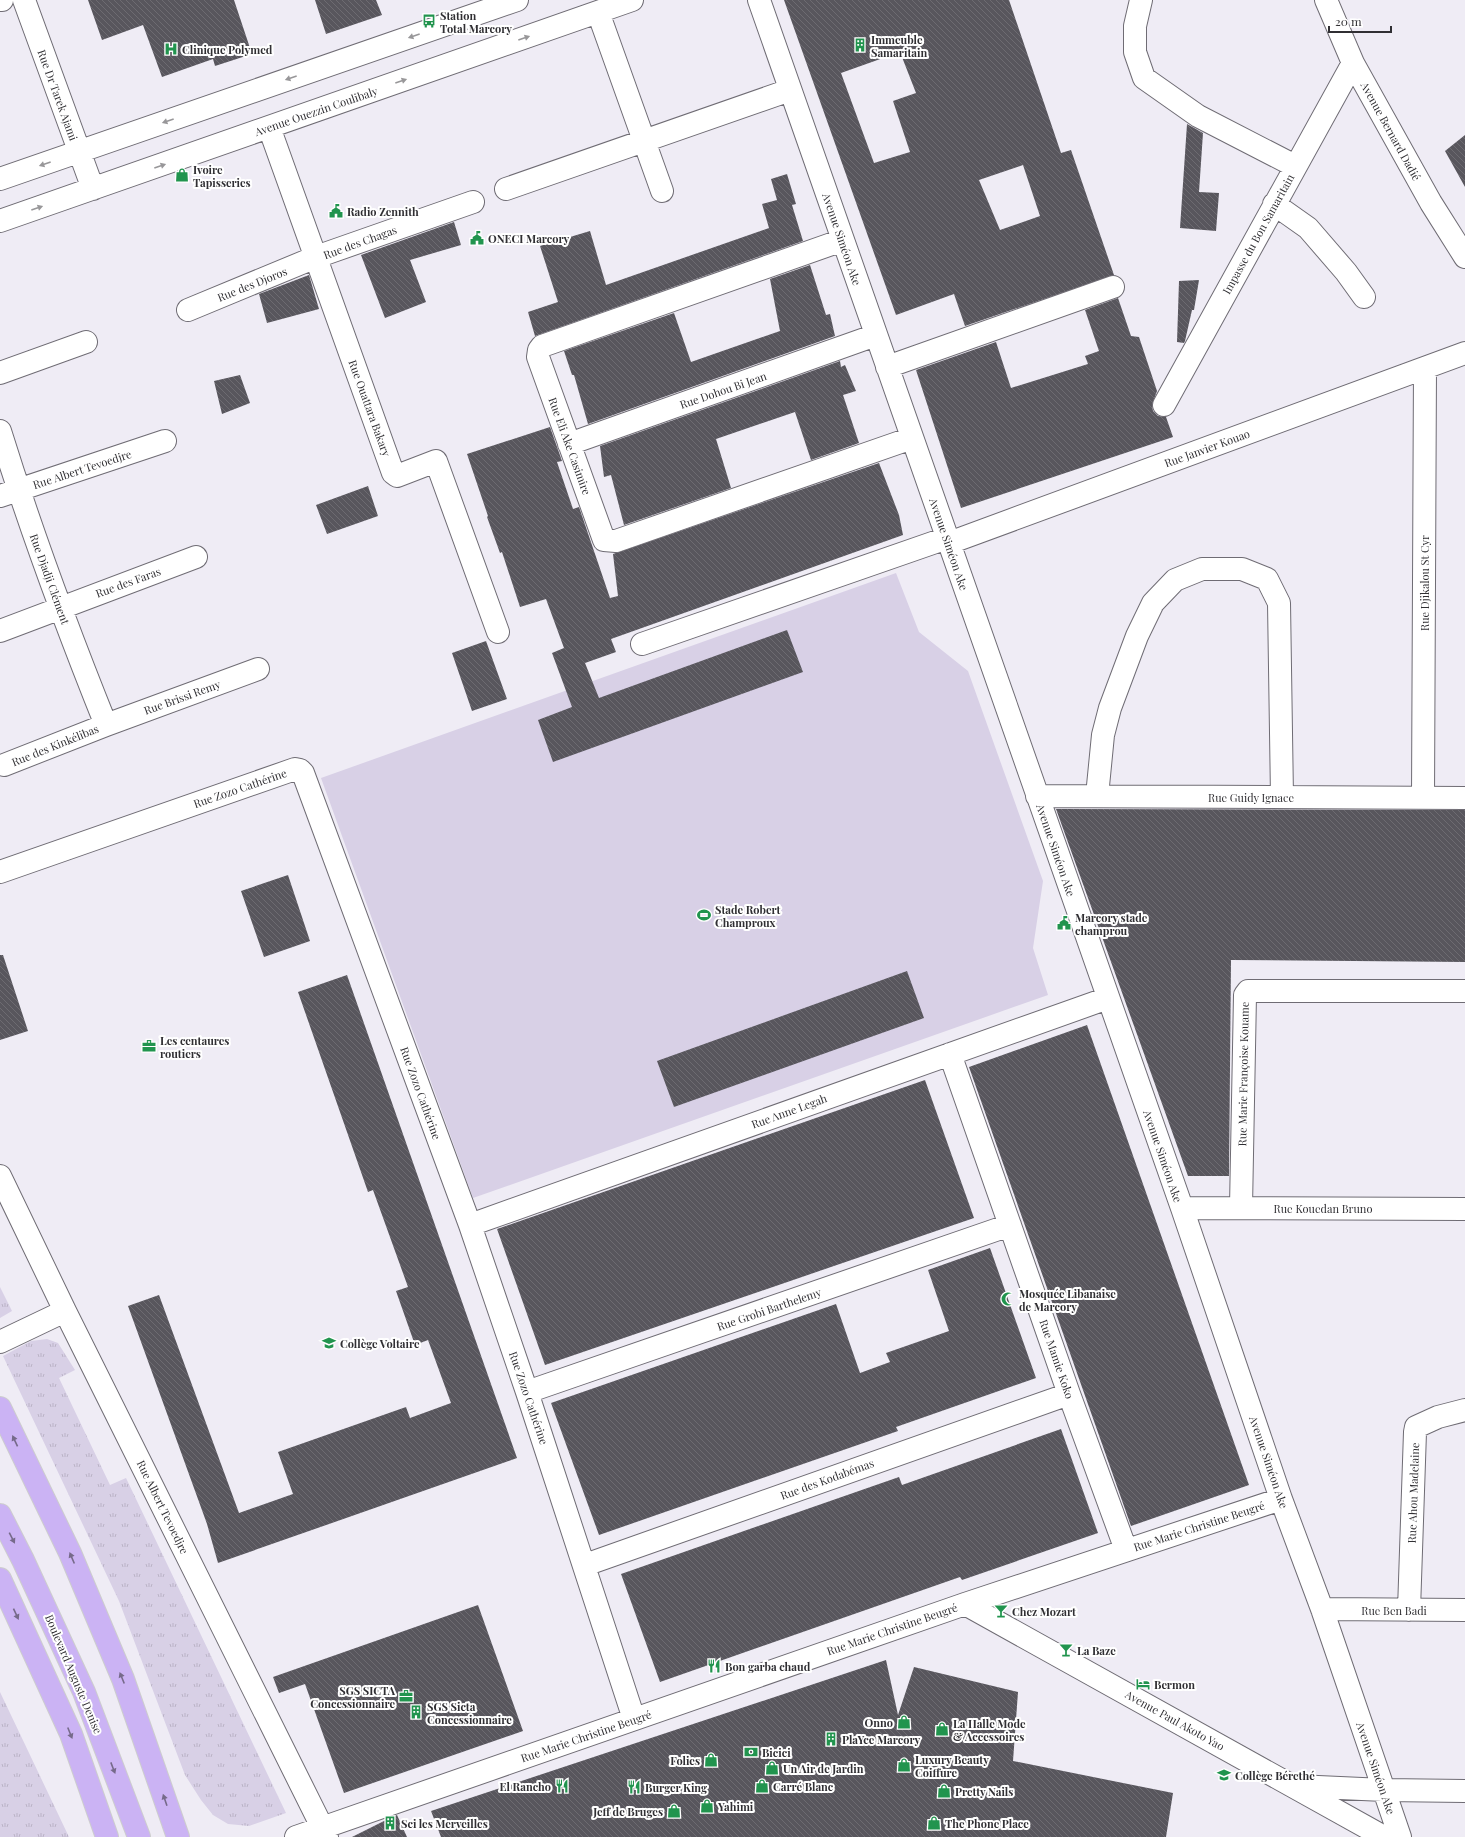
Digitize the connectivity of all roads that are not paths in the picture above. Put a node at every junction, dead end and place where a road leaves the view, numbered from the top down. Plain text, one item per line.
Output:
1 (24, 0) edge
2 (517, 0) edge
3 (632, 0) edge
4 (759, 0) edge
5 (1141, 0) edge
6 (1326, 0) edge
7 (598, 12) junction
8 (1353, 63) junction
9 (790, 90) junction
10 (269, 127) junction
11 (644, 141) junction
12 (79, 152) junction
13 (1295, 166) junction
14 (0, 179) edge
15 (93, 189) junction
16 (506, 189) dead end
17 (662, 191) dead end
18 (473, 202) dead end
19 (1274, 204) junction
20 (0, 221) edge
21 (843, 240) junction
22 (316, 257) junction
23 (1465, 257) edge
24 (1113, 287) dead end
25 (1364, 298) dead end
26 (188, 310) dead end
27 (876, 336) junction
28 (86, 342) dead end
29 (1465, 353) edge
30 (887, 367) junction
31 (1425, 368) junction
32 (0, 373) edge
33 (1164, 405) dead end
34 (0, 431) edge
35 (912, 438) junction
36 (165, 441) dead end
37 (569, 444) junction
38 (9, 493) edge
39 (948, 540) junction
40 (196, 557) dead end
41 (59, 607) junction
42 (0, 631) edge
43 (498, 632) dead end
44 (642, 644) dead end
45 (258, 669) dead end
46 (106, 725) junction
47 (4, 765) dead end
48 (1037, 796) junction
49 (1097, 796) junction
50 (1282, 797) junction
51 (1423, 798) junction
52 (1465, 798) edge
53 (0, 872) edge
54 (1465, 991) edge
55 (1108, 998) junction
56 (950, 1054) junction
57 (0, 1176) edge
58 (1241, 1207) junction
59 (1182, 1208) junction
60 (1465, 1209) edge
61 (470, 1225) junction
62 (1010, 1225) junction
63 (65, 1311) junction
64 (0, 1342) edge
65 (527, 1392) junction
66 (1069, 1394) junction
67 (0, 1408) edge
68 (1465, 1410) edge
69 (1282, 1499) junction
70 (0, 1515) edge
71 (1126, 1550) junction
72 (585, 1565) junction
73 (0, 1579) edge
74 (965, 1604) junction
75 (1322, 1609) junction
76 (1409, 1610) junction
77 (1465, 1610) edge
78 (634, 1720) junction
79 (1291, 1786) junction
80 (1384, 1790) junction
81 (1465, 1791) edge
82 (325, 1833) edge
83 (107, 1837) edge
84 (139, 1837) edge
85 (178, 1837) edge
86 (296, 1837) edge
87 (1384, 1837) edge
88 (1400, 1837) edge

1 - 12 street, Rue Dr Tarek Ajami
2 -> 12 street
3 - 7 street, Avenue Ouezzin Coulibaly
4 - 9 street, Avenue Siméon Ake
5 - 13 street
6 - 8 street, Avenue Bernard Dadié
10 -> 7 street, Avenue Ouezzin Coulibaly
7 - 11 street
8 - 13 street, Impasse du Bon Samaritain
8 - 23 street, Avenue Bernard Dadié
9 - 11 street
9 - 21 street, Avenue Siméon Ake
15 -> 10 street, Avenue Ouezzin Coulibaly
10 - 22 street, Rue Ouattara Bakary
11 - 16 street
11 - 17 street
12 -> 14 street
12 - 15 street, Rue Dr Tarek Ajami
13 - 19 street, Impasse du Bon Samaritain
20 -> 15 street, Avenue Ouezzin Coulibaly
18 - 22 street, Rue des Chagas
19 - 25 street
19 - 33 street, Impasse du Bon Samaritain
21 - 27 street, Avenue Siméon Ake
21 - 37 street, Rue Eli Ake Casimire
22 - 26 street, Rue des Djoros
22 - 43 street, Rue Ouattara Bakary
24 - 30 street
27 - 30 street, Avenue Siméon Ake
27 - 37 street, Rue Dohou Bi Jean
28 - 32 street
29 - 31 street, Rue Janvier Kouao
30 - 35 street, Avenue Siméon Ake
31 - 39 street, Rue Janvier Kouao
31 - 51 street, Rue Djikalou St Cyr
34 - 38 street, Rue Djadji Clément
35 - 37 street, Rue Eli Ake Casimire
35 - 39 street, Avenue Siméon Ake
36 - 38 street, Rue Albert Tevoedjre
38 - 41 street, Rue Djadji Clément
39 - 44 street, Rue Janvier Kouao
39 - 48 street, Avenue Siméon Ake
40 - 41 street, Rue des Faras
41 - 42 street, Rue des Faras
41 - 46 street, Rue Djadji Clément
45 - 46 street, Rue Brissi Remy
46 - 47 street, Rue des Kinkélibas
48 - 49 street, Rue Guidy Ignace
48 - 55 street, Avenue Siméon Ake
49 - 50 street, Rue Guidy Ignace
49 - 50 street
50 - 51 street, Rue Guidy Ignace
51 - 52 street, Rue Guidy Ignace
53 - 61 street, Rue Zozo Cathérine
54 - 58 street, Rue Marie Françoise Kouame
55 - 56 street, Rue Anne Legah
55 - 59 street, Avenue Siméon Ake
56 - 61 street, Rue Anne Legah
56 - 62 street, Rue Mamie Koko
57 - 63 street, Rue Albert Tevoedjre
58 - 59 street, Rue Kouedan Bruno
58 - 60 street, Rue Kouedan Bruno
59 - 69 street, Avenue Siméon Ake
61 - 65 street, Rue Zozo Cathérine
62 - 65 street, Rue Grobi Barthelemy
62 - 66 street, Rue Mamie Koko
63 - 64 street
63 - 82 street, Rue Albert Tevoedjre
65 - 72 street, Rue Zozo Cathérine
66 - 71 street, Rue Mamie Koko
66 - 72 street, Rue des Kodabémas
85 -> 67 highway
68 - 76 street, Rue Ahou Madelaine
69 - 71 street, Rue Marie Christine Beugré
69 - 75 street, Avenue Siméon Ake
70 -> 84 highway, Boulevard Auguste Denise
71 - 74 street, Rue Marie Christine Beugré
72 - 78 street, Rue Zozo Cathérine
73 -> 83 highway
74 - 78 street, Rue Marie Christine Beugré
74 - 79 street, Avenue Paul Akoto Yao
75 - 76 street, Rue Ben Badi
75 - 80 street, Avenue Siméon Ake
76 - 77 street, Rue Ben Badi
78 - 82 street, Rue Marie Christine Beugré
79 - 80 street
79 - 87 street, Avenue Paul Akoto Yao
80 - 81 street
80 - 88 street, Avenue Siméon Ake
82 - 86 street, Rue Marie Christine Beugré

